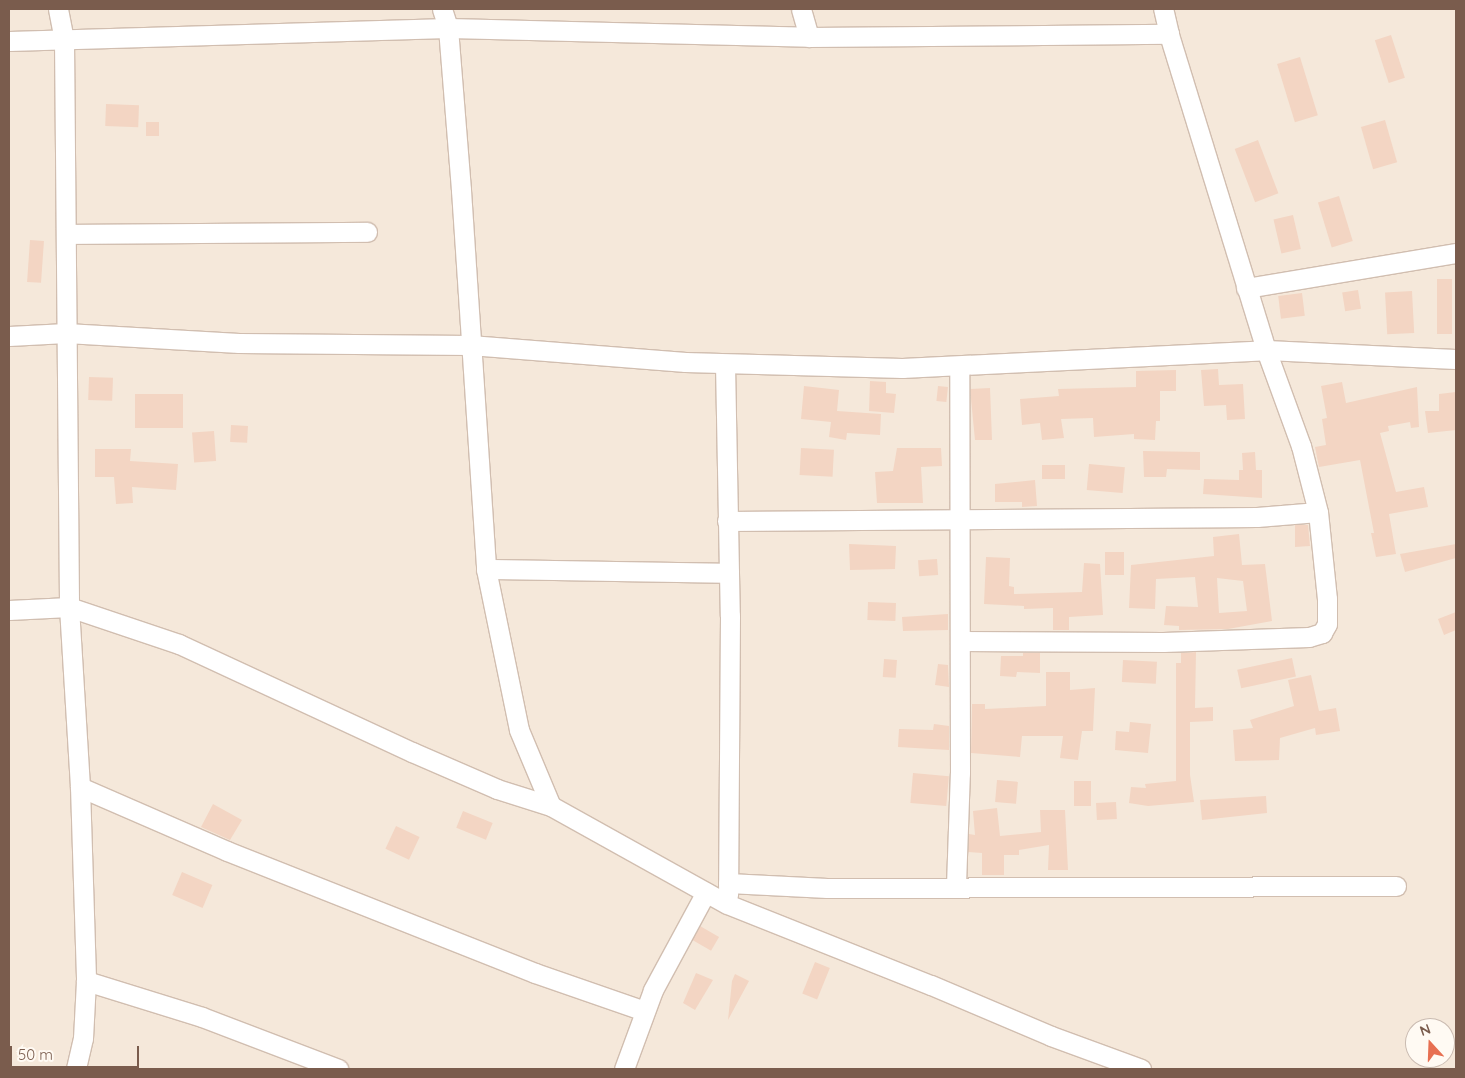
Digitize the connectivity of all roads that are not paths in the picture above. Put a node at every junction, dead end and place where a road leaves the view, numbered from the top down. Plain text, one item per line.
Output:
1 (58, 9) edge
2 (442, 9) edge
3 (802, 9) edge
4 (1163, 9) edge
5 (448, 28) junction
6 (1169, 34) junction
7 (808, 37) junction
8 (64, 40) junction
9 (9, 41) edge
10 (367, 232) dead end
11 (68, 234) junction
12 (1456, 253) edge
13 (1246, 288) junction
14 (66, 334) junction
15 (9, 336) edge
16 (470, 345) junction
17 (1266, 350) junction
18 (1456, 359) edge
19 (725, 364) junction
20 (958, 366) junction
21 (1318, 512) junction
22 (727, 521) junction
23 (961, 522) junction
24 (486, 569) junction
25 (729, 573) junction
26 (69, 607) junction
27 (9, 610) edge
28 (960, 641) junction
29 (80, 787) junction
30 (551, 806) junction
31 (728, 883) junction
32 (956, 885) junction
33 (1396, 886) dead end
34 (706, 892) junction
35 (727, 904) junction
36 (86, 981) junction
37 (645, 1011) junction
38 (76, 1069) edge
39 (338, 1069) edge
40 (624, 1069) edge
41 (1141, 1069) edge

1 - 8 street
2 - 5 street
3 - 7 street
4 - 6 street
5 - 7 street
5 - 8 street
5 - 16 street
6 - 7 street
6 - 13 street
8 - 9 street
8 - 11 street
10 - 11 street
11 - 14 street
12 - 13 street
13 - 17 street
14 - 15 street
14 - 16 street
14 - 26 street
16 - 19 street
16 - 24 street
17 - 18 street
17 - 20 street
17 - 21 street
19 - 20 street
19 - 22 street
20 - 23 street
21 - 23 street
21 - 28 street
22 - 23 street
22 - 25 street
23 - 28 street
24 - 25 street
24 - 30 street
25 - 31 street
26 - 27 street
26 - 29 street
26 - 30 street
28 - 32 street
29 - 36 street
29 - 37 street
30 - 34 street
31 - 32 street
31 - 35 street
32 - 33 street
34 - 35 street
34 - 37 street
35 - 41 street
36 - 38 street
36 - 39 street
37 - 40 street

